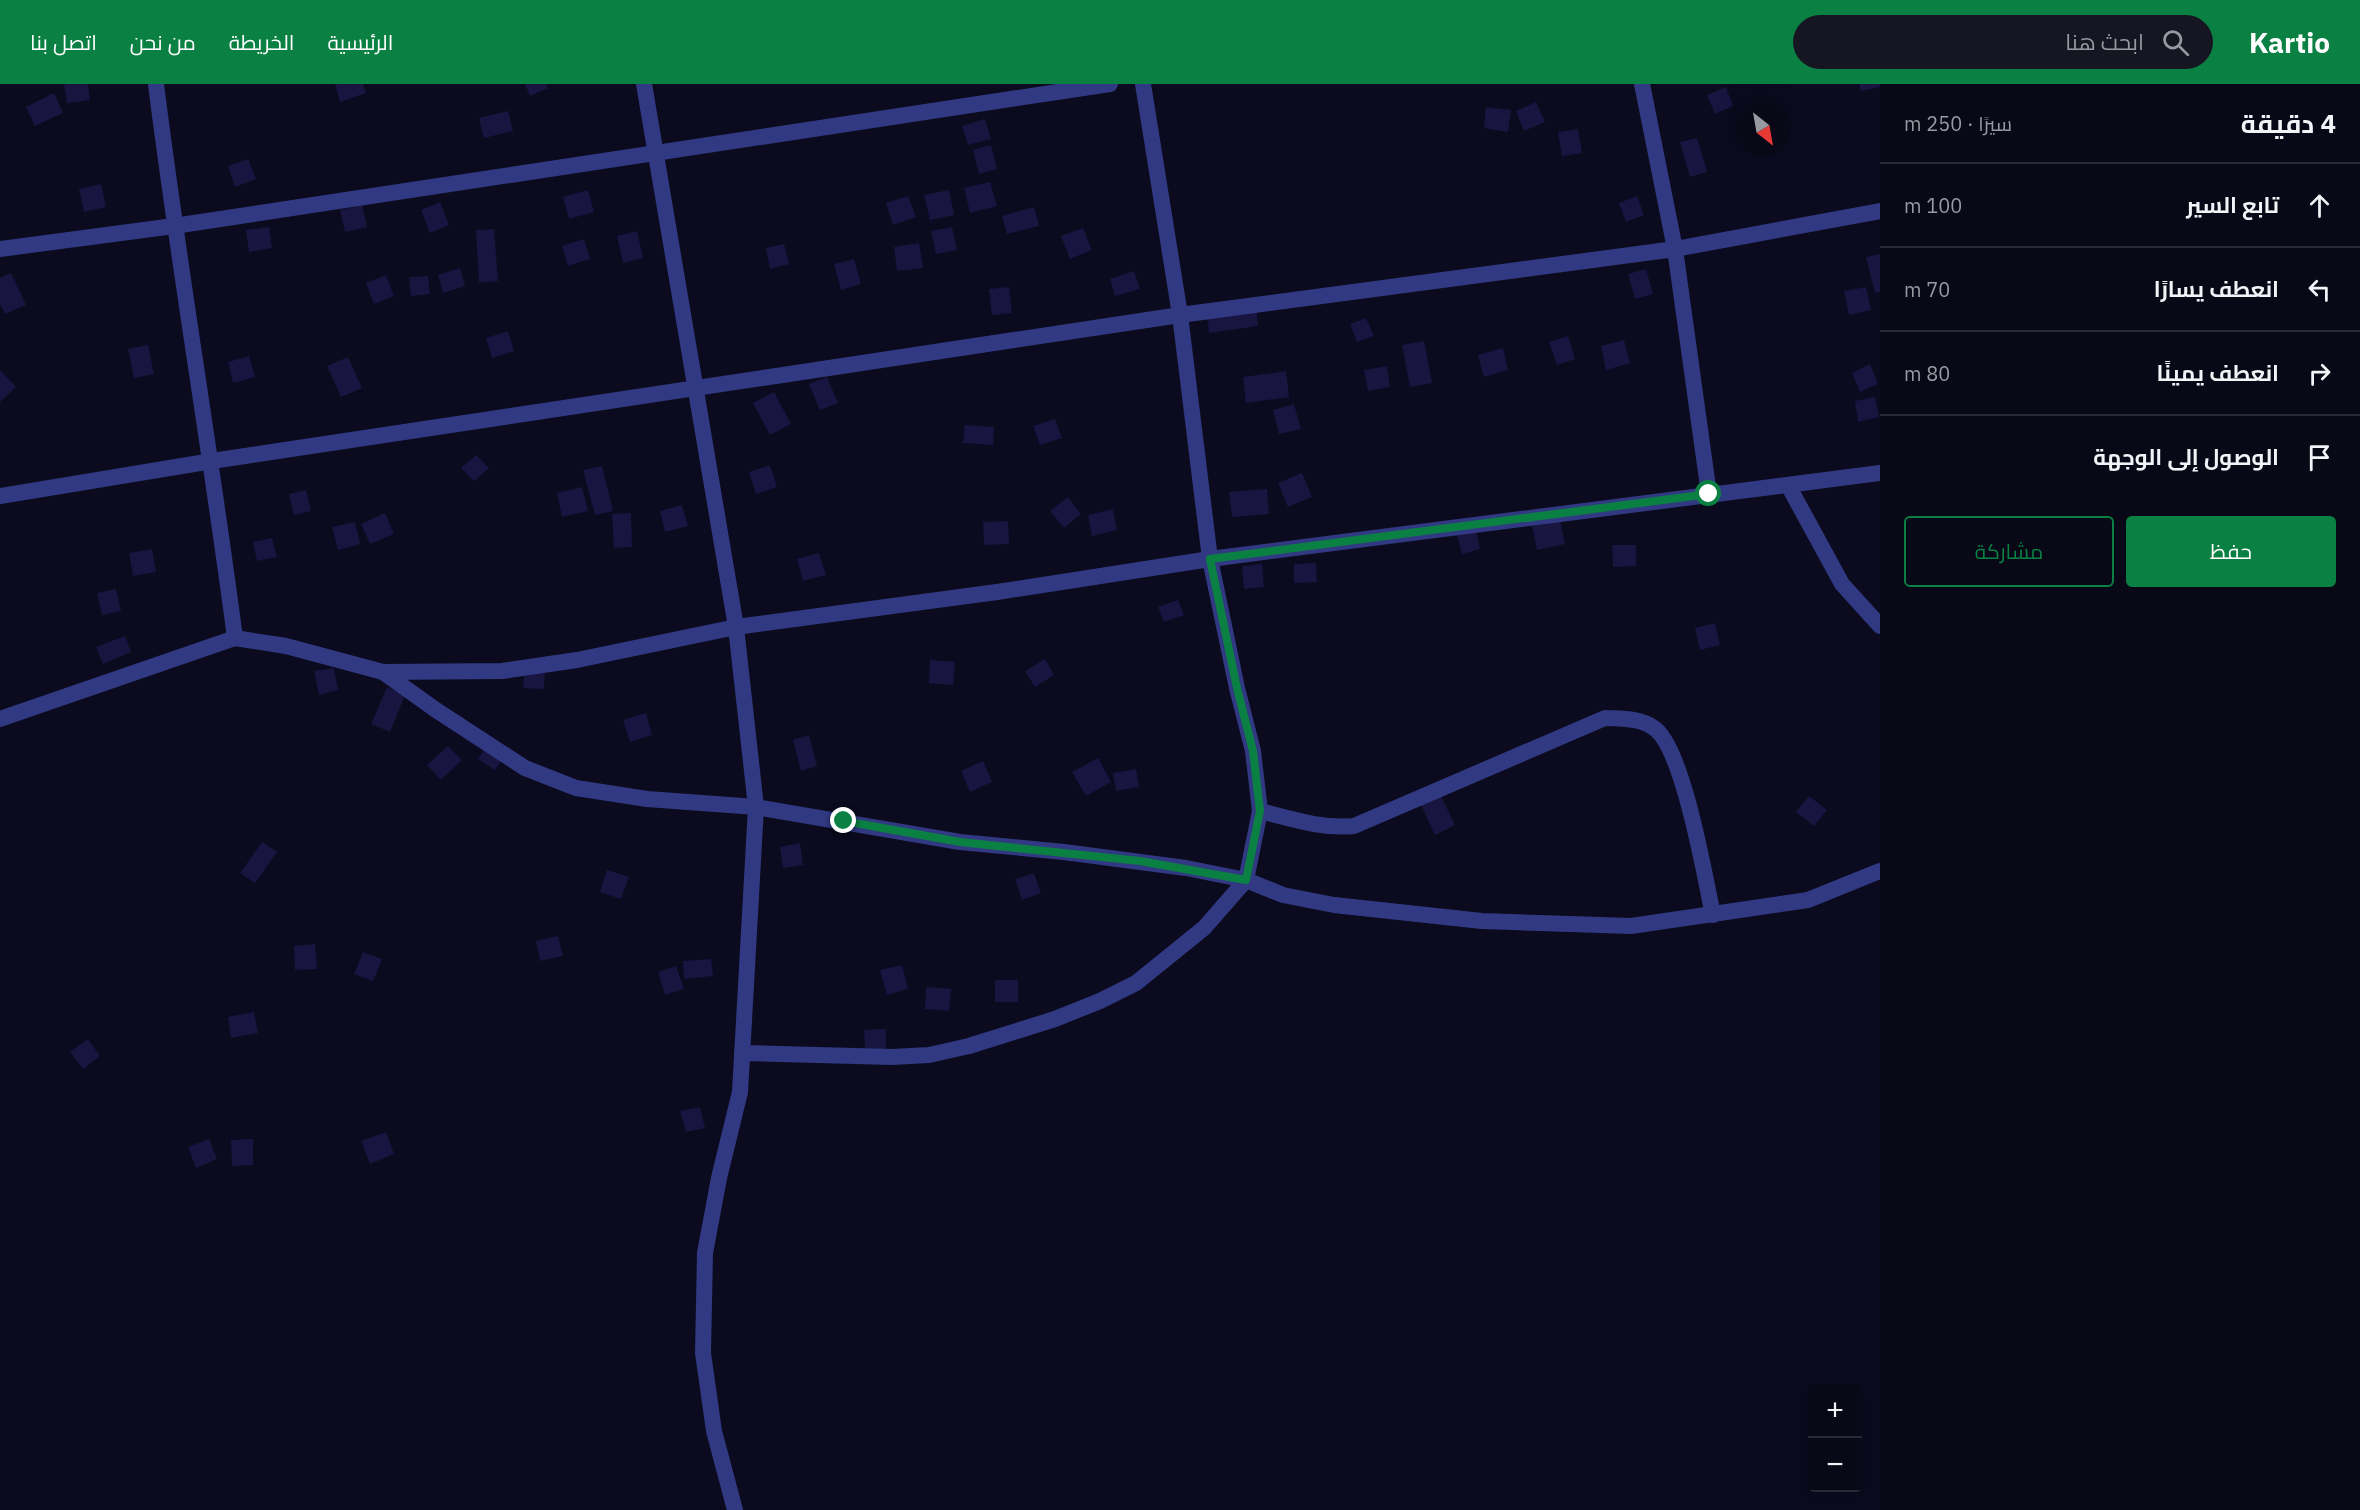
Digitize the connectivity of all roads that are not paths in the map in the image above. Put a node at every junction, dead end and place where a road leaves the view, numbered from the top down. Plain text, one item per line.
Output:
1 (156, 84) edge
2 (644, 84) edge
3 (1110, 84) edge
4 (1143, 84) edge
5 (1642, 84) edge
6 (655, 153) junction
7 (1880, 211) edge
8 (174, 226) junction
9 (0, 249) edge
10 (1676, 249) junction
11 (1180, 315) junction
12 (697, 388) junction
13 (212, 461) junction
14 (1880, 473) edge
15 (1788, 484) junction
16 (1709, 494) junction
17 (0, 496) edge
18 (1210, 559) junction
19 (1880, 626) edge
20 (736, 627) junction
21 (235, 638) junction
22 (383, 672) junction
23 (0, 719) edge
24 (756, 807) junction
25 (1260, 811) junction
26 (1880, 871) edge
27 (1246, 880) junction
28 (1713, 915) junction
29 (742, 1053) junction
30 (735, 1510) edge

1 - 8 street
2 - 6 street
3 - 6 street
4 - 11 street
5 - 10 street
6 - 8 street
6 - 12 street
7 - 10 street
8 - 9 street
8 - 13 street
10 - 11 street
10 - 16 street
11 - 12 street
11 - 18 street
12 - 13 street
12 - 20 street
13 - 17 street
13 - 21 street
14 - 15 street
15 - 16 street
15 - 19 street
16 - 18 street
18 - 20 street
18 - 25 street
20 - 22 street
20 - 24 street
21 - 22 street
21 - 23 street
22 - 24 street
24 - 27 street
24 - 29 street
25 - 27 street
25 - 28 street
26 - 28 street
27 - 28 street
27 - 29 street
29 - 30 street

